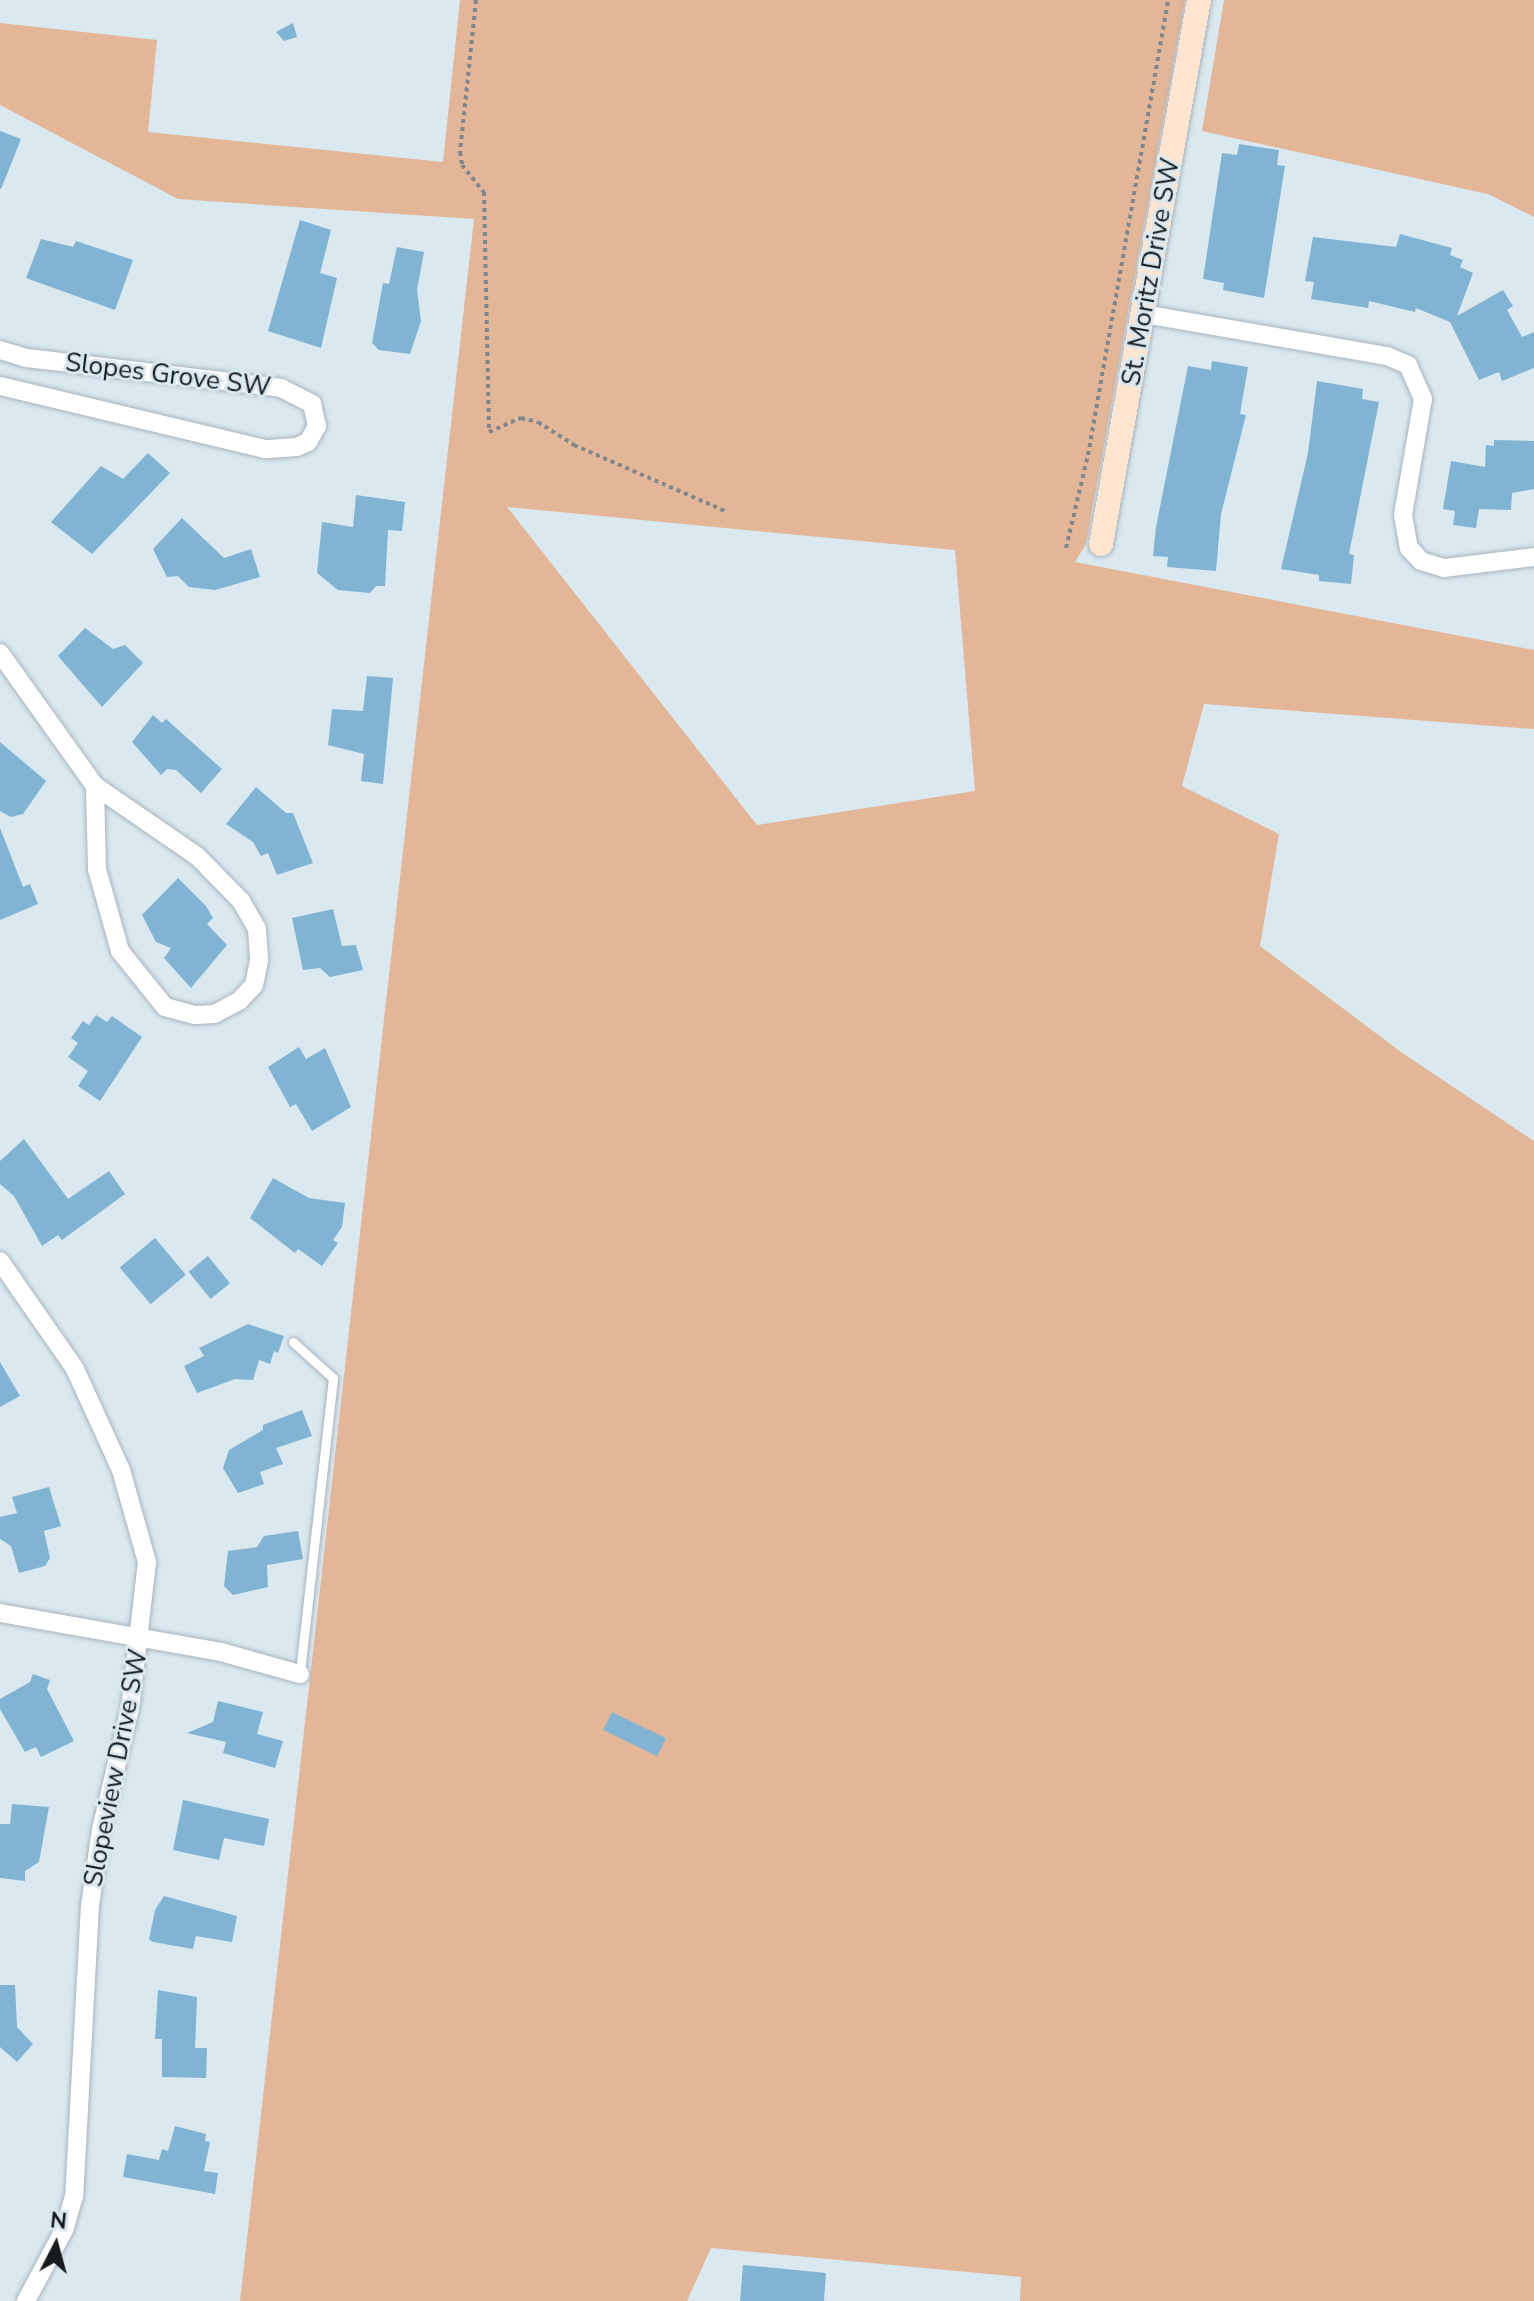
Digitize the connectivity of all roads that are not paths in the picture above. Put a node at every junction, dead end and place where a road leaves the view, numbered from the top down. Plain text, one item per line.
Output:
1 (1199, 0) edge
2 (1144, 314) junction
3 (0, 350) edge
4 (0, 386) edge
5 (1101, 544) dead end
6 (1534, 557) edge
7 (0, 653) edge
8 (95, 786) junction
9 (0, 1261) edge
10 (293, 1342) dead end
11 (0, 1613) edge
12 (140, 1637) junction
13 (300, 1674) joint
14 (26, 2301) edge

1 - 2 street, St. Moritz Drive SW
2 - 5 street, St. Moritz Drive SW
2 - 6 street
3 - 4 street, Slopes Grove SW
7 - 8 street
8 - 8 street
9 - 12 street, Slopeview Drive SW
10 - 13 lane
11 - 12 street
12 - 13 street
12 - 14 street, Slopeview Drive SW

